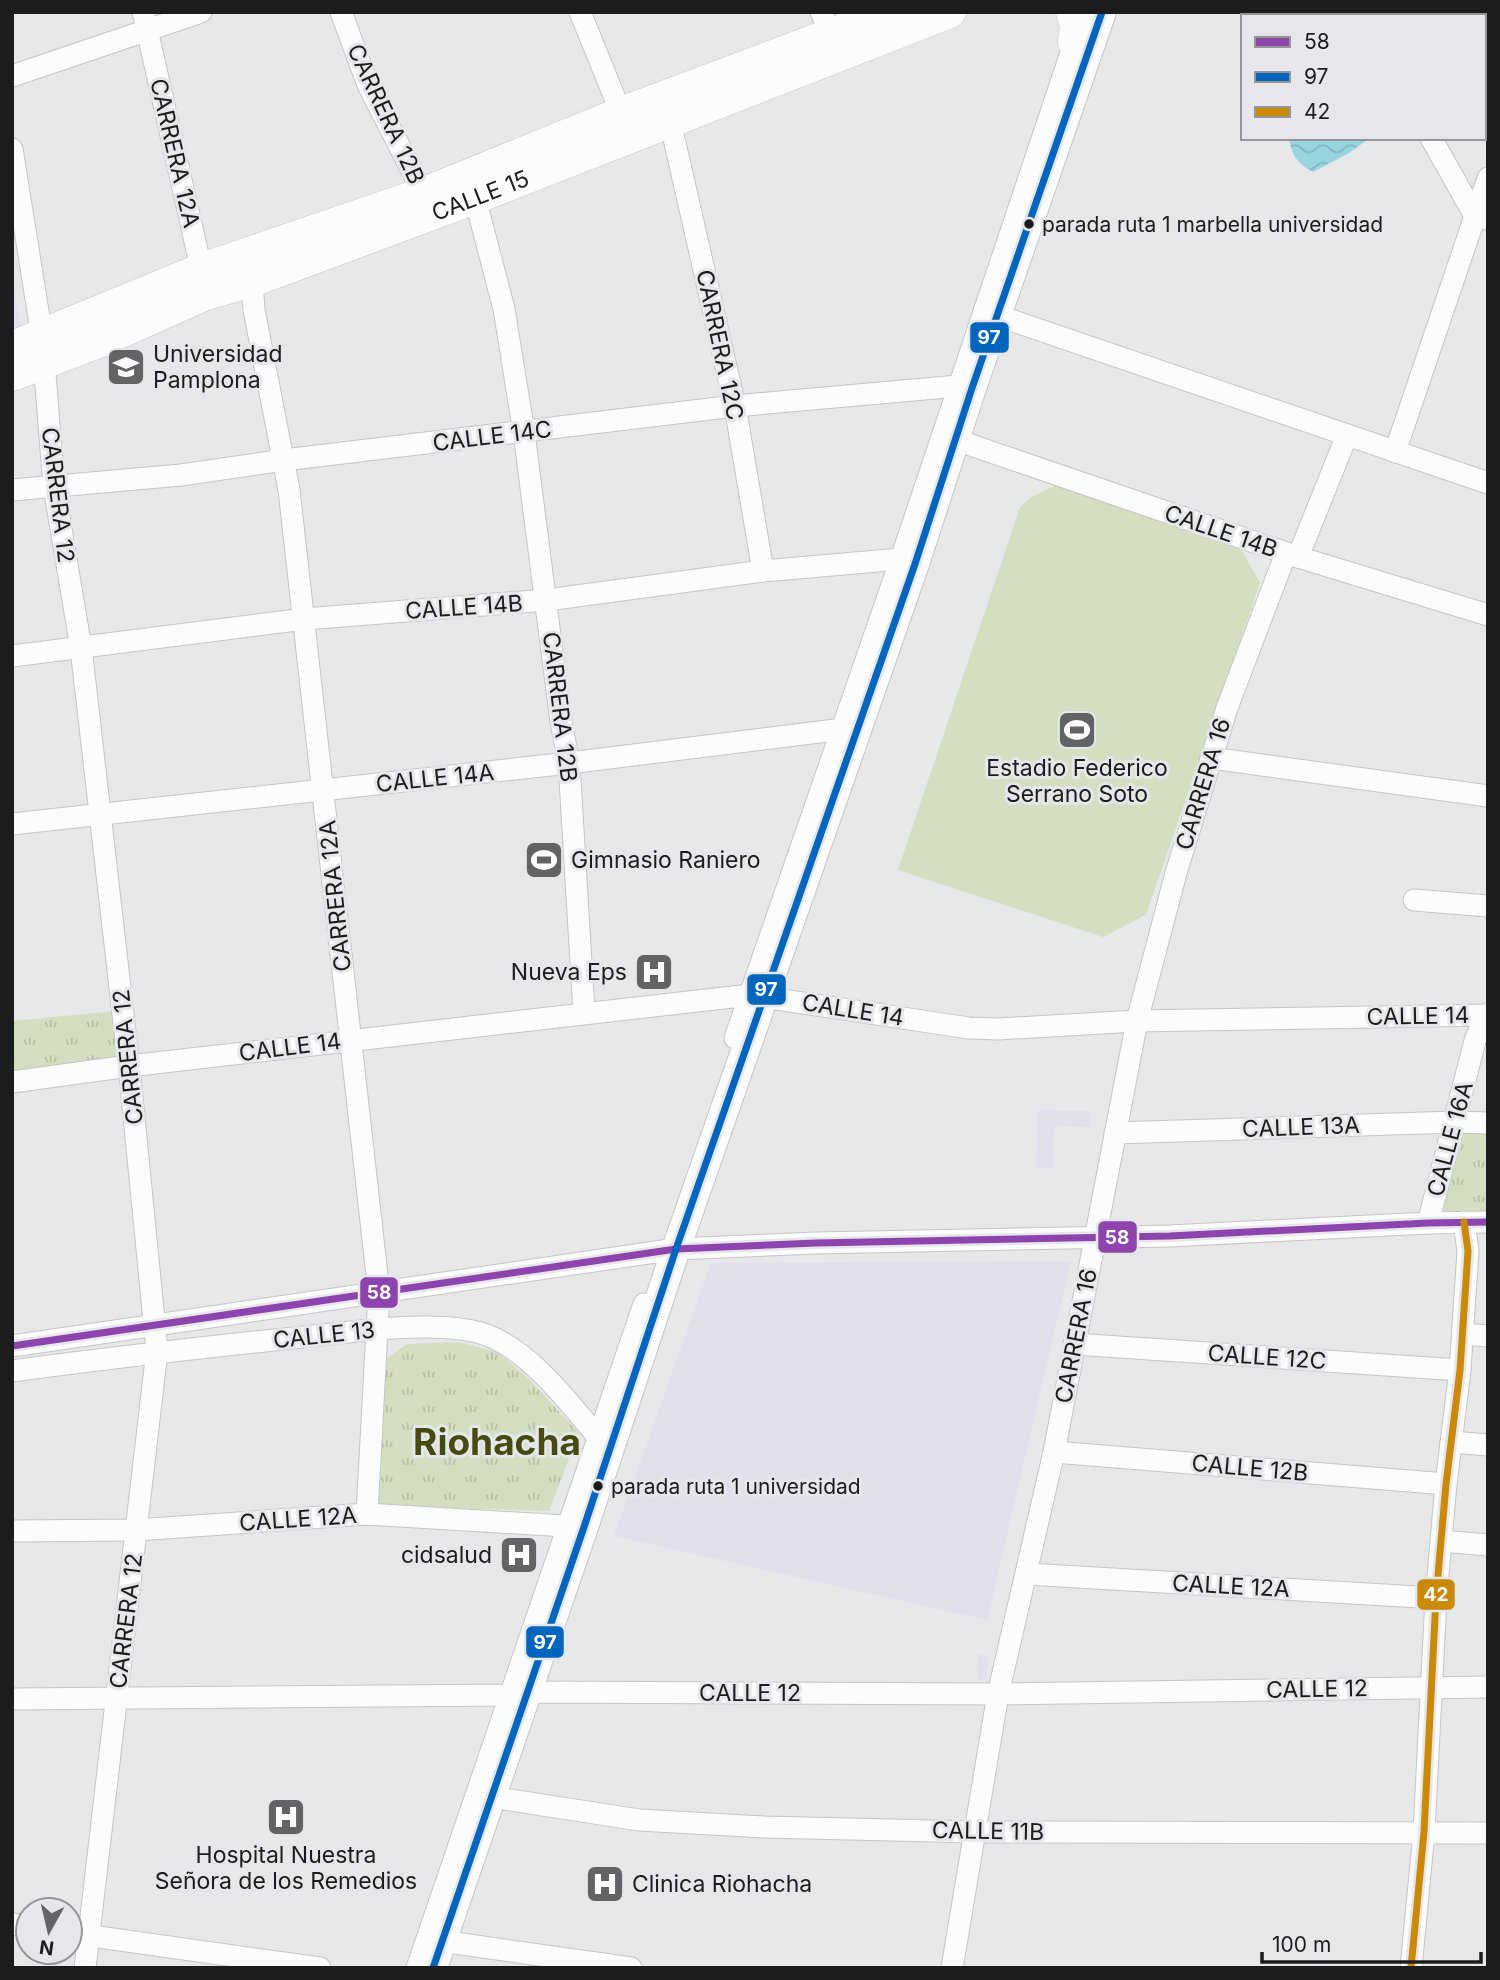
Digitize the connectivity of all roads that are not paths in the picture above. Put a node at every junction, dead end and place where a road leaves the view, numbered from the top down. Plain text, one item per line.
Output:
1 (201, 12) edge
2 (341, 12) edge
3 (580, 12) edge
4 (890, 12) edge
5 (950, 12) edge
6 (1085, 12) edge
7 (1102, 12) edge
8 (145, 22) edge
9 (826, 23) edge
10 (1073, 27) edge
11 (12, 76) edge
12 (621, 113) junction
13 (670, 121) junction
14 (1433, 140) edge
15 (12, 149) edge
16 (1488, 178) edge
17 (475, 198) junction
18 (429, 203) junction
19 (1481, 218) edge
20 (204, 281) junction
21 (252, 281) junction
22 (991, 314) junction
23 (12, 347) edge
24 (42, 350) junction
25 (12, 375) edge
26 (965, 387) junction
27 (735, 406) junction
28 (524, 433) junction
29 (1347, 435) junction
30 (956, 440) junction
31 (1395, 452) junction
32 (284, 460) junction
33 (1488, 483) edge
34 (54, 487) junction
35 (12, 490) edge
36 (1292, 555) junction
37 (908, 561) junction
38 (763, 570) junction
39 (547, 600) junction
40 (1488, 615) edge
41 (304, 619) junction
42 (81, 648) junction
43 (12, 656) edge
44 (849, 731) junction
45 (1211, 758) junction
46 (569, 763) junction
47 (324, 790) junction
48 (1488, 796) edge
49 (100, 816) junction
50 (12, 824) edge
51 (1414, 900) dead end
52 (1488, 906) edge
53 (758, 995) junction
54 (584, 1012) junction
55 (1486, 1015) edge
56 (1137, 1021) junction
57 (349, 1041) junction
58 (129, 1066) junction
59 (12, 1082) edge
60 (1455, 1122) junction
61 (1488, 1123) edge
62 (1115, 1133) junction
63 (1464, 1222) junction
64 (1488, 1222) edge
65 (1429, 1223) junction
66 (1096, 1237) junction
67 (669, 1251) junction
68 (379, 1293) junction
69 (155, 1325) junction
70 (377, 1329) junction
71 (1463, 1334) junction
72 (1488, 1336) edge
73 (1074, 1344) junction
74 (12, 1346) edge
75 (157, 1351) junction
76 (1460, 1370) junction
77 (12, 1371) edge
78 (597, 1436) junction
79 (1451, 1442) junction
80 (1488, 1445) edge
81 (1054, 1452) junction
82 (1446, 1484) junction
83 (367, 1514) junction
84 (576, 1527) junction
85 (136, 1530) junction
86 (12, 1531) edge
87 (1441, 1541) junction
88 (1488, 1545) edge
89 (1027, 1574) junction
90 (1436, 1598) junction
91 (1488, 1687) edge
92 (1431, 1688) junction
93 (518, 1694) junction
94 (998, 1694) junction
95 (117, 1697) junction
96 (12, 1699) edge
97 (491, 1797) junction
98 (975, 1832) junction
99 (1424, 1832) junction
100 (1488, 1833) edge
101 (84, 1904) edge
102 (84, 1936) edge
103 (437, 1955) edge
104 (320, 1968) edge
105 (417, 1968) edge
106 (631, 1968) edge
107 (952, 1968) edge
108 (1412, 1968) edge

1 - 8 street
2 - 18 street, CARRERA 12B
3 - 12 street
4 - 9 highway, CALLE 15
5 - 13 highway, CALLE 15
6 - 10 street
7 - 22 main road
8 - 11 street
8 - 20 street, CARRERA 12A
9 - 12 highway, CALLE 15
10 - 22 street
12 - 18 highway, CALLE 15
13 - 17 highway, CALLE 15
13 - 27 street, CARRERA 12C
14 - 19 street
15 - 24 street, CARRERA 12
16 - 19 street
17 - 18 highway, CALLE 15
17 - 28 street, CARRERA 12B
18 - 20 highway, CALLE 15
18 - 21 highway, CALLE 15
19 - 31 street
20 - 21 highway, CALLE 15
20 - 24 highway, CALLE 15
21 - 32 street, CARRERA 12A
22 - 26 main road
22 - 29 street
23 - 24 highway, CALLE 15
24 - 25 highway, CALLE 15
24 - 34 street, CARRERA 12
26 - 27 street, CALLE 14C
26 - 30 main road
26 - 37 street
27 - 28 street, CALLE 14C
27 - 38 street, CARRERA 12C
28 - 32 street, CALLE 14C
28 - 39 street, CARRERA 12B
29 - 31 street
29 - 36 street, CARRERA 16
30 - 36 street, CALLE 14B
30 - 37 main road
31 - 33 street
32 - 34 street, CALLE 14C
32 - 41 street, CARRERA 12A
34 - 35 street, CALLE 14C
34 - 42 street, CARRERA 12
36 - 40 street, CALLE 14B
36 - 45 street, CARRERA 16
37 - 38 street, CALLE 14B
37 - 44 main road
38 - 39 street, CALLE 14B
39 - 41 street, CALLE 14B
39 - 46 street, CARRERA 12B
41 - 42 street, CALLE 14B
41 - 47 street, CARRERA 12A
42 - 43 street, CALLE 14B
42 - 49 street, CARRERA 12
44 - 46 street, CALLE 14A
44 - 53 main road
45 - 48 street
45 - 56 street, CARRERA 16
46 - 47 street, CALLE 14A
46 - 54 street, CARRERA 12B
47 - 49 street, CALLE 14A
47 - 57 street, CARRERA 12A
49 - 50 street, CALLE 14A
49 - 58 street, CARRERA 12
51 - 52 street
53 - 54 street, CALLE 14
53 - 56 street, CALLE 14
53 - 67 main road
54 - 57 street, CALLE 14
55 - 56 street, CALLE 14
55 - 60 street, CALLE 16A
56 - 62 street, CARRERA 16
57 - 58 street, CALLE 14
57 - 68 street, CARRERA 12A
58 - 59 street, CALLE 14
58 - 69 street, CARRERA 12
60 - 61 street, CALLE 13A
60 - 62 street, CALLE 13A
60 - 65 street, CALLE 16A
62 - 66 street, CARRERA 16
63 - 64 street, CALLE 13
63 - 65 street, CALLE 13
63 - 71 street
65 - 66 street, CALLE 13
66 - 67 street, CALLE 13
66 - 73 street, CARRERA 16
67 - 68 street, CALLE 13
67 - 78 street
67 - 84 main road
68 - 69 street, CALLE 13
68 - 70 street, CARRERA 12A
69 - 74 street, CALLE 13
69 - 75 street, CARRERA 12
70 - 75 street, CALLE 13
70 - 78 street, CALLE 13
70 - 83 street, CARRERA 12A
71 - 72 street
71 - 76 street
73 - 76 street, CALLE 12C
73 - 81 street, CARRERA 16
75 - 77 street, CALLE 13
75 - 85 street, CARRERA 12
76 - 79 street
78 - 84 street
79 - 80 street
79 - 82 street
81 - 82 street, CALLE 12B
81 - 89 street, CARRERA 16
82 - 87 street
83 - 84 street, CALLE 12A
83 - 85 street, CALLE 12A
84 - 93 main road
85 - 86 street, CALLE 12A
85 - 95 street, CARRERA 12
87 - 88 street
87 - 90 street
89 - 90 street, CALLE 12A
89 - 94 street, CARRERA 16
90 - 92 street
91 - 92 street, CALLE 12
92 - 94 street, CALLE 12
92 - 99 street
93 - 94 street, CALLE 12
93 - 95 street, CALLE 12
93 - 97 main road
93 - 105 street
94 - 98 street, CARRERA 16
95 - 96 street, CALLE 12
95 - 101 street, CARRERA 12
97 - 98 street, CALLE 11B
97 - 103 main road
98 - 99 street, CALLE 11B
98 - 107 street, CARRERA 16
99 - 100 street, CALLE 11B
99 - 108 street
102 - 104 street
103 - 106 street

